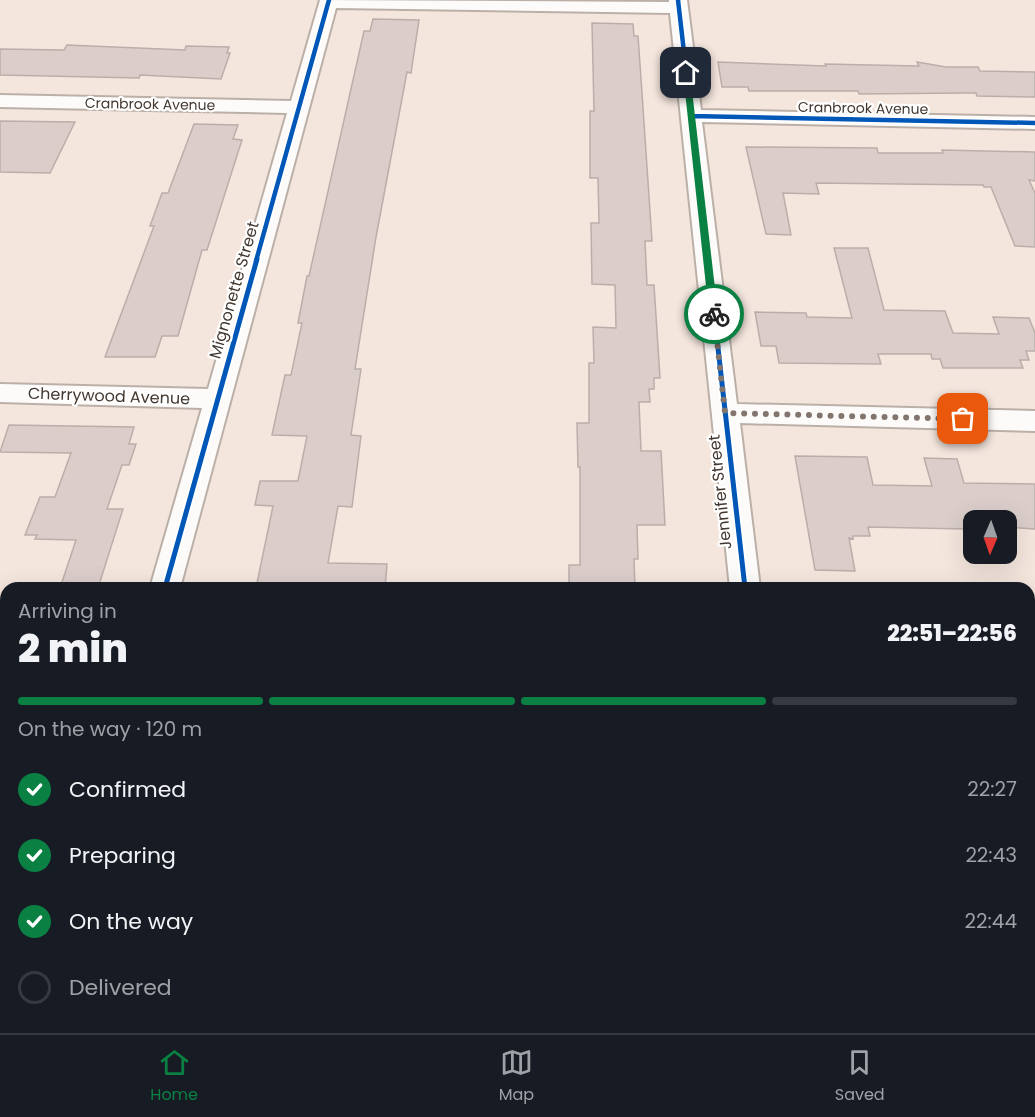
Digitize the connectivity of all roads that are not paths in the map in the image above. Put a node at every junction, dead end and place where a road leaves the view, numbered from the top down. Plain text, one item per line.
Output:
1 (329, 1) edge
2 (679, 4) edge
3 (0, 101) edge
4 (300, 106) junction
5 (691, 116) junction
6 (1035, 123) edge
7 (0, 393) edge
8 (218, 399) junction
9 (725, 413) junction
10 (1035, 421) edge
11 (167, 582) edge
12 (744, 582) edge

1 - 2 street
1 - 4 street, Mignonette Street
2 - 5 street, Jennifer Street
3 - 4 street, Cranbrook Avenue
4 - 8 street, Mignonette Street
5 - 6 street, Cranbrook Avenue
5 - 9 street, Jennifer Street
7 - 8 street, Cherrywood Avenue
8 - 11 street, Mignonette Street
9 - 10 street
9 - 12 street, Jennifer Street

